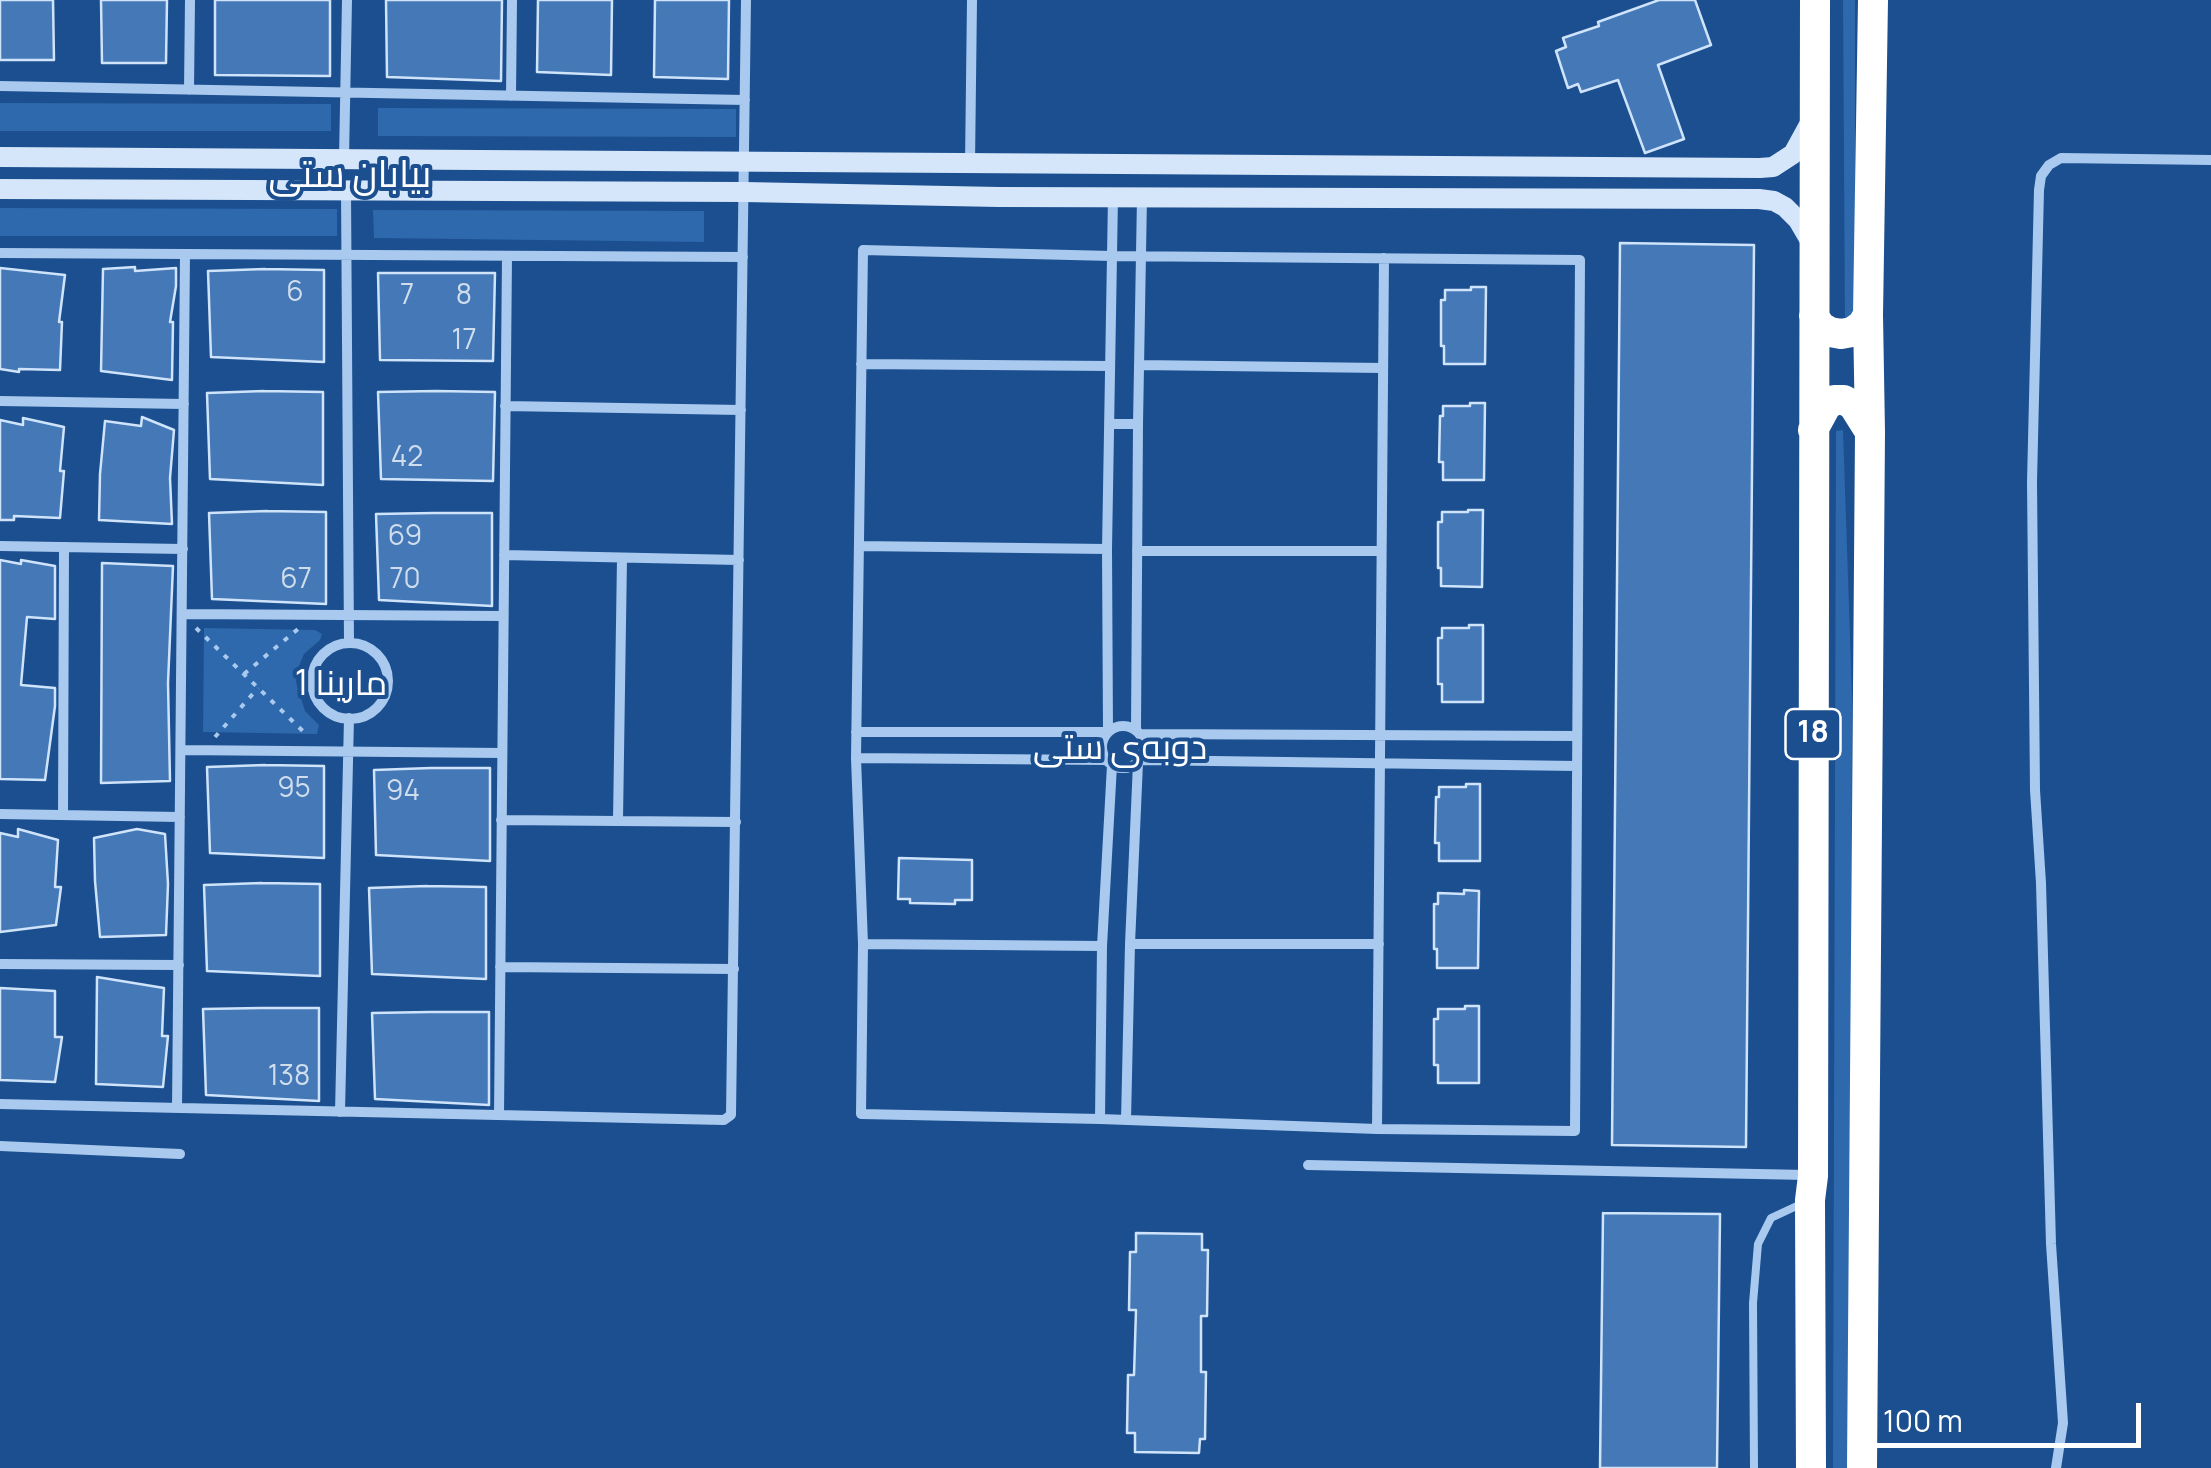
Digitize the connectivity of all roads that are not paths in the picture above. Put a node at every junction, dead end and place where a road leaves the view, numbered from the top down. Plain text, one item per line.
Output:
1 (190, 0) edge
2 (347, 0) edge
3 (512, 0) edge
4 (746, 0) edge
5 (972, 0) edge
6 (1815, 0) edge
7 (1873, 2) edge
8 (0, 86) edge
9 (188, 90) junction
10 (346, 93) junction
11 (511, 96) junction
12 (745, 100) junction
13 (1816, 101) junction
14 (0, 157) edge
15 (195, 158) junction
16 (344, 159) junction
17 (2211, 160) edge
18 (744, 161) junction
19 (970, 164) junction
20 (998, 164) junction
21 (1768, 168) junction
22 (0, 188) edge
23 (196, 190) junction
24 (346, 190) junction
25 (744, 192) junction
26 (999, 197) junction
27 (1112, 197) junction
28 (1142, 197) junction
29 (1768, 200) junction
30 (0, 252) edge
31 (185, 254) junction
32 (346, 255) junction
33 (507, 256) junction
34 (1112, 256) junction
35 (1141, 256) junction
36 (743, 257) junction
37 (1816, 257) junction
38 (1384, 258) junction
39 (1814, 316) junction
40 (1868, 316) junction
41 (861, 364) junction
42 (1110, 366) junction
43 (1139, 366) junction
44 (1383, 368) junction
45 (0, 401) edge
46 (184, 404) junction
47 (505, 406) junction
48 (741, 410) junction
49 (1109, 424) junction
50 (1138, 424) junction
51 (1813, 430) junction
52 (1870, 432) junction
53 (0, 546) edge
54 (859, 546) junction
55 (64, 548) junction
56 (183, 549) junction
57 (1107, 549) junction
58 (1137, 551) junction
59 (1381, 552) junction
60 (504, 555) junction
61 (622, 558) junction
62 (739, 560) junction
63 (182, 614) junction
64 (349, 616) junction
65 (503, 616) junction
66 (349, 642) junction
67 (348, 718) junction
68 (856, 732) junction
69 (1108, 732) junction
70 (1138, 732) junction
71 (1380, 736) junction
72 (1577, 736) junction
73 (181, 750) junction
74 (348, 752) junction
75 (502, 752) junction
76 (856, 758) junction
77 (1109, 762) junction
78 (1139, 762) junction
79 (1380, 764) junction
80 (1577, 766) junction
81 (0, 814) edge
82 (63, 815) junction
83 (180, 816) junction
84 (501, 820) junction
85 (618, 820) junction
86 (736, 822) junction
87 (864, 944) junction
88 (1130, 944) junction
89 (1379, 944) junction
90 (1102, 946) junction
91 (0, 964) edge
92 (179, 965) junction
93 (500, 967) junction
94 (734, 969) junction
95 (0, 1104) edge
96 (178, 1108) junction
97 (340, 1112) junction
98 (498, 1115) junction
99 (1100, 1119) junction
100 (1126, 1120) junction
101 (1377, 1129) junction
102 (0, 1146) edge
103 (180, 1154) dead end
104 (1308, 1165) dead end
105 (1811, 1188) junction
106 (1754, 1468) edge
107 (1811, 1468) edge
108 (1862, 1468) edge
109 (2056, 1468) edge

1 - 9 street
2 - 10 street
3 - 11 street
4 - 12 street
5 - 19 street
6 - 13 highway, 18
7 - 40 highway, 18
8 - 9 street
9 - 10 street
10 - 11 street
10 - 16 street
11 - 12 street
12 - 18 street
13 - 21 street
13 - 37 highway, 18
14 - 15 street
15 - 16 street
15 - 23 street
16 - 18 street
17 - 109 street
18 - 19 street
18 - 25 street
19 - 20 street
20 - 21 street
20 - 26 street
21 - 29 street
22 - 23 street
23 - 24 street
24 - 25 street
24 - 32 street
25 - 26 street
25 - 36 street
26 - 27 street
27 - 28 street
27 - 34 street
28 - 29 street
28 - 35 street
29 - 37 street
30 - 31 street
31 - 32 street
31 - 46 street
32 - 33 street
32 - 64 street
33 - 36 street
33 - 47 street
34 - 35 street
34 - 41 street
34 - 42 street
35 - 38 street
35 - 43 street
36 - 48 street
37 - 39 highway, 18
38 - 44 street
38 - 72 street
39 - 40 highway
39 - 51 highway, 18
40 - 52 highway, 18
41 - 42 street
41 - 54 street
42 - 49 street
43 - 44 street
43 - 50 street
44 - 59 street
45 - 46 street
46 - 56 street
47 - 48 street
47 - 60 street
48 - 62 street
49 - 50 street
49 - 57 street
50 - 58 street
51 - 52 highway
51 - 105 highway, 18
52 - 108 highway, 18
53 - 55 street
54 - 57 street
54 - 68 street
55 - 56 street
55 - 82 street
56 - 63 street
57 - 69 street
58 - 59 street
58 - 70 street
59 - 71 street
60 - 61 street
60 - 65 street
61 - 62 street
61 - 85 street
62 - 86 street
63 - 64 street
63 - 73 street
64 - 65 street
64 - 66 street
65 - 75 street
66 - 67 street
66 - 67 street
67 - 74 street
68 - 69 street
68 - 76 street
69 - 70 street
69 - 77 street
70 - 71 street
70 - 78 street
71 - 72 street
71 - 79 street
72 - 80 street
73 - 74 street
73 - 83 street
74 - 75 street
74 - 97 street
75 - 84 street
76 - 77 street
76 - 87 street
77 - 78 street
77 - 90 street
78 - 79 street
78 - 88 street
79 - 80 street
79 - 89 street
80 - 101 street
81 - 82 street
82 - 83 street
83 - 92 street
84 - 85 street
84 - 93 street
85 - 86 street
86 - 94 street
87 - 90 street
87 - 99 street
88 - 89 street
88 - 100 street
89 - 101 street
90 - 99 street
91 - 92 street
92 - 96 street
93 - 94 street
93 - 98 street
94 - 98 street
95 - 96 street
96 - 97 street
97 - 98 street
99 - 100 street
100 - 101 street
102 - 103 street
104 - 105 street
105 - 106 lane
105 - 107 highway, 18

